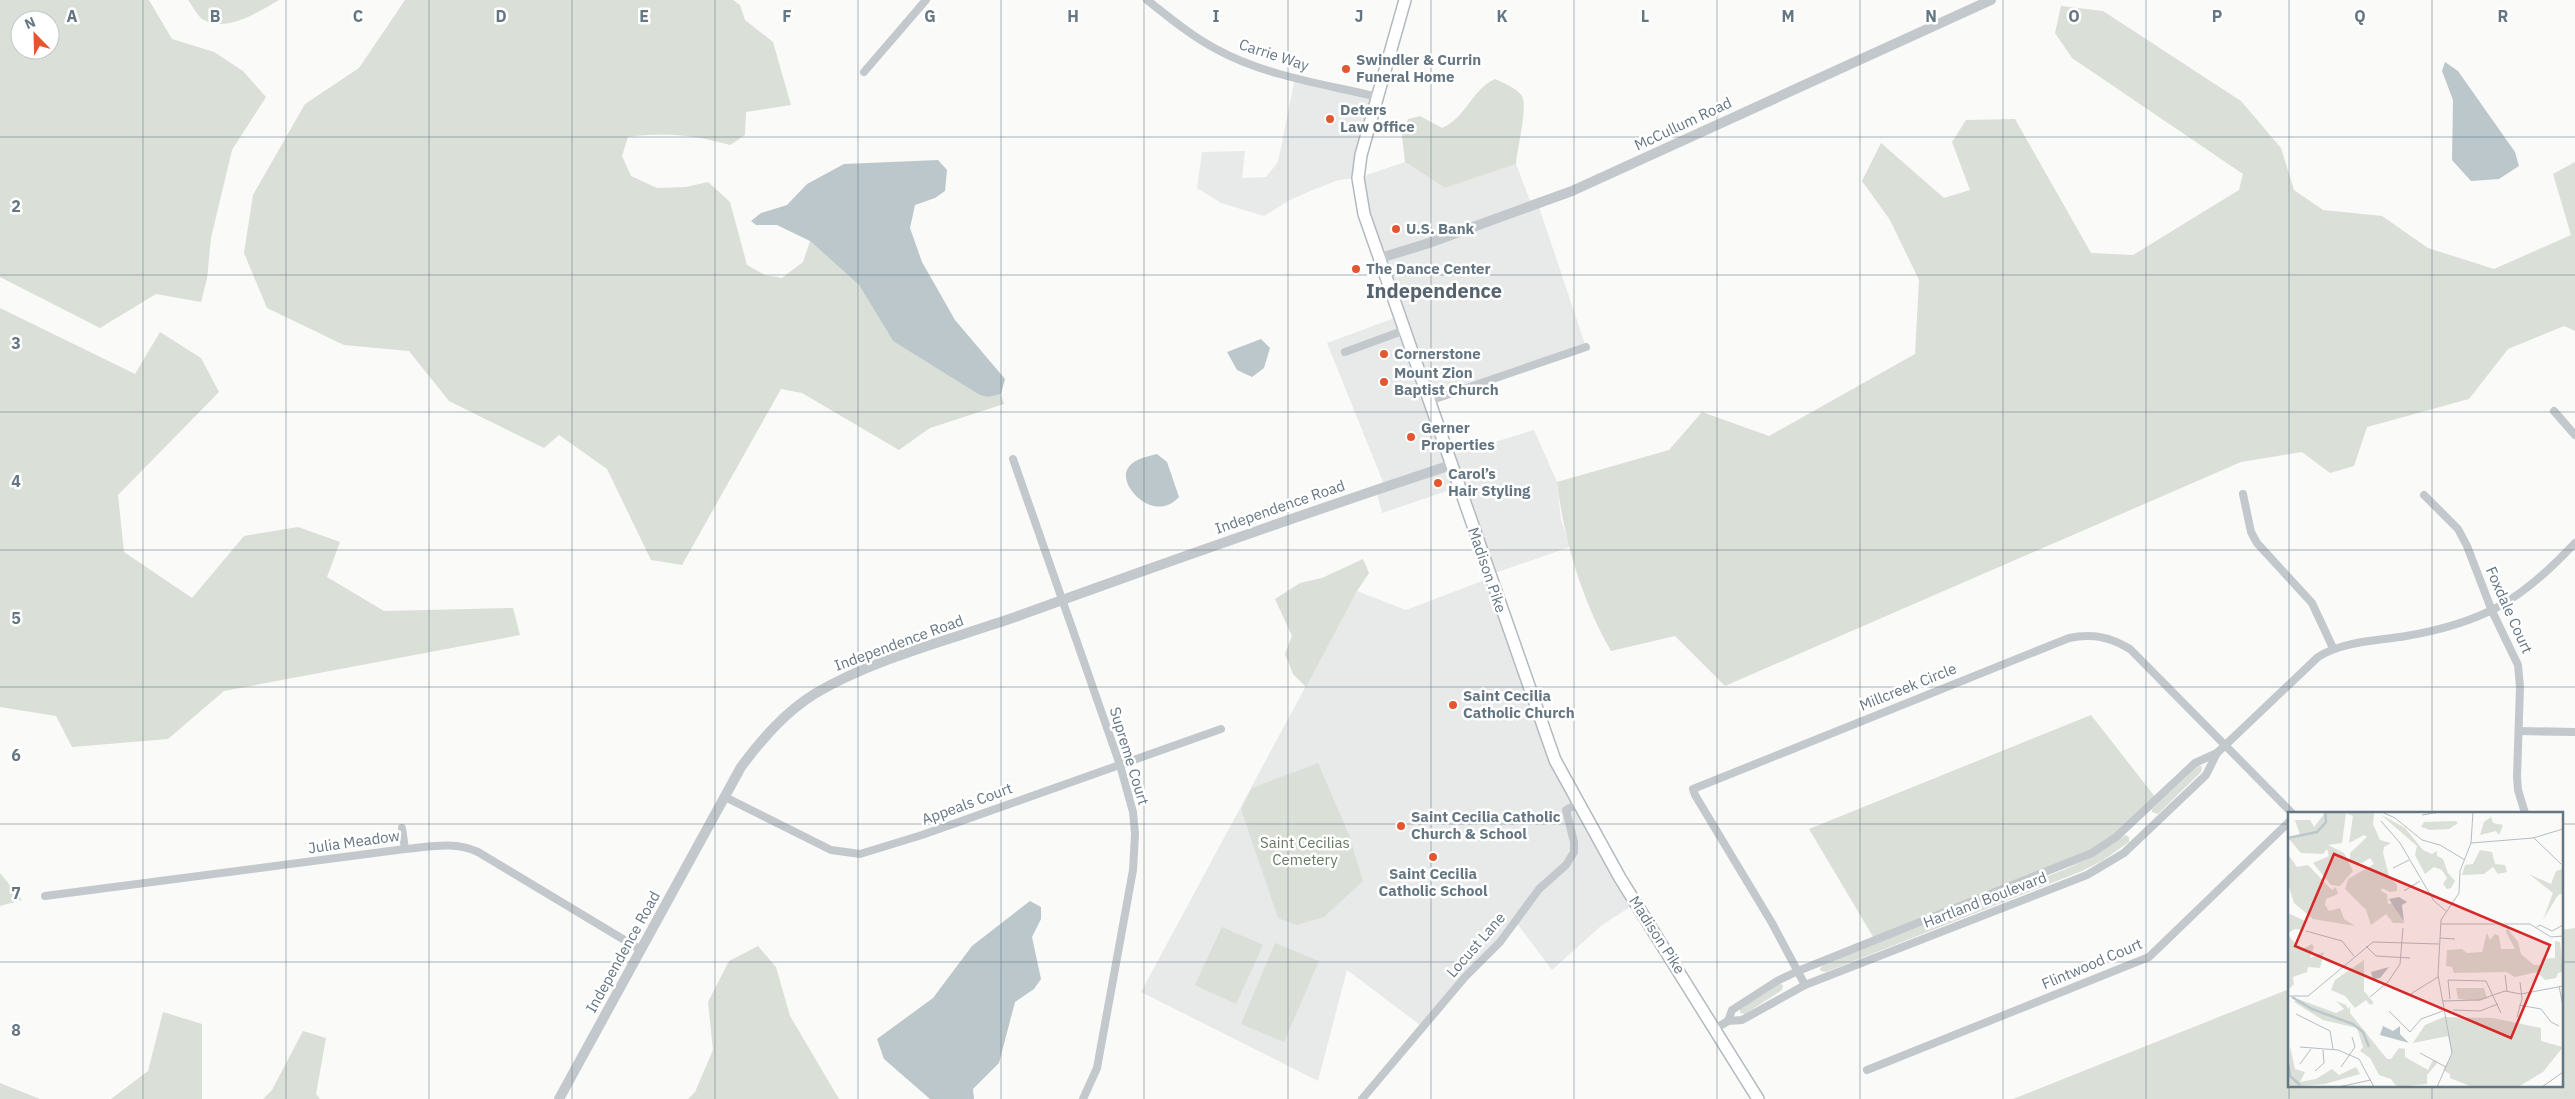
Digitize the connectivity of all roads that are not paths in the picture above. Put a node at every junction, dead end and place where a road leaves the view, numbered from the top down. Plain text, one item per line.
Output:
1 (926, 0) edge
2 (1147, 0) edge
3 (1405, 0) edge
4 (1991, 0) edge
5 (864, 72) dead end
6 (1378, 97) junction
7 (1380, 258) junction
8 (1405, 330) junction
9 (1586, 347) dead end
10 (1345, 352) dead end
11 (1429, 400) junction
12 (2554, 411) dead end
13 (2575, 435) edge
14 (1013, 458) dead end
15 (1451, 465) junction
16 (2243, 494) dead end
17 (2424, 495) dead end
18 (2575, 543) edge
19 (1062, 600) junction
20 (2492, 611) junction
21 (2333, 648) junction
22 (1221, 729) dead end
23 (2518, 731) junction
24 (2575, 732) edge
25 (2226, 745) junction
26 (2217, 753) junction
27 (1120, 765) junction
28 (725, 797) junction
29 (1578, 804) junction
30 (2291, 812) edge
31 (2525, 812) edge
32 (2288, 823) edge
33 (402, 828) dead end
34 (405, 849) junction
35 (45, 896) dead end
36 (641, 950) junction
37 (1798, 971) junction
38 (1805, 985) junction
39 (1728, 1021) junction
40 (1715, 1029) junction
41 (1867, 1070) dead end
42 (559, 1099) edge
43 (1084, 1099) edge
44 (1362, 1099) edge
45 (1758, 1099) edge

1 - 5 street
2 - 6 street, Carrie Way
3 - 6 main road, Madison Pike
4 - 7 street, McCullum Road
6 - 7 main road, Madison Pike
7 - 8 main road, Madison Pike
8 - 10 street
8 - 11 main road, Madison Pike
9 - 11 street
11 - 15 main road, Madison Pike
12 - 13 street
14 - 19 street, Supreme Court
15 - 19 street, Independence Road
15 - 29 main road, Madison Pike
16 - 21 street
17 - 20 street, Foxdale Court
18 - 20 street, Hartland Boulevard
19 - 27 street, Supreme Court
19 - 28 street, Independence Road
20 - 21 street, Hartland Boulevard
20 - 23 street, Foxdale Court
21 - 25 street, Hartland Boulevard
22 - 27 street, Appeals Court
23 - 24 street
23 - 31 street, Foxdale Court
25 - 26 street, Hartland Boulevard
25 - 30 street, Millcreek Circle
25 - 37 street, Millcreek Circle
26 - 37 street, Hartland Boulevard
26 - 38 street, Hartland Boulevard
27 - 28 street, Appeals Court
27 - 43 street, Supreme Court
28 - 36 street, Independence Road
29 - 40 main road, Madison Pike
29 - 44 street, Locust Lane
32 - 41 street, Flintwood Court
33 - 34 street
34 - 35 street, Julia Meadow
34 - 36 street, Julia Meadow
36 - 42 street, Independence Road
37 - 38 street, Millcreek Circle
37 - 39 street, Hartland Boulevard
38 - 39 street, Hartland Boulevard
39 - 40 street, Hartland Boulevard
40 - 45 main road, Madison Pike

